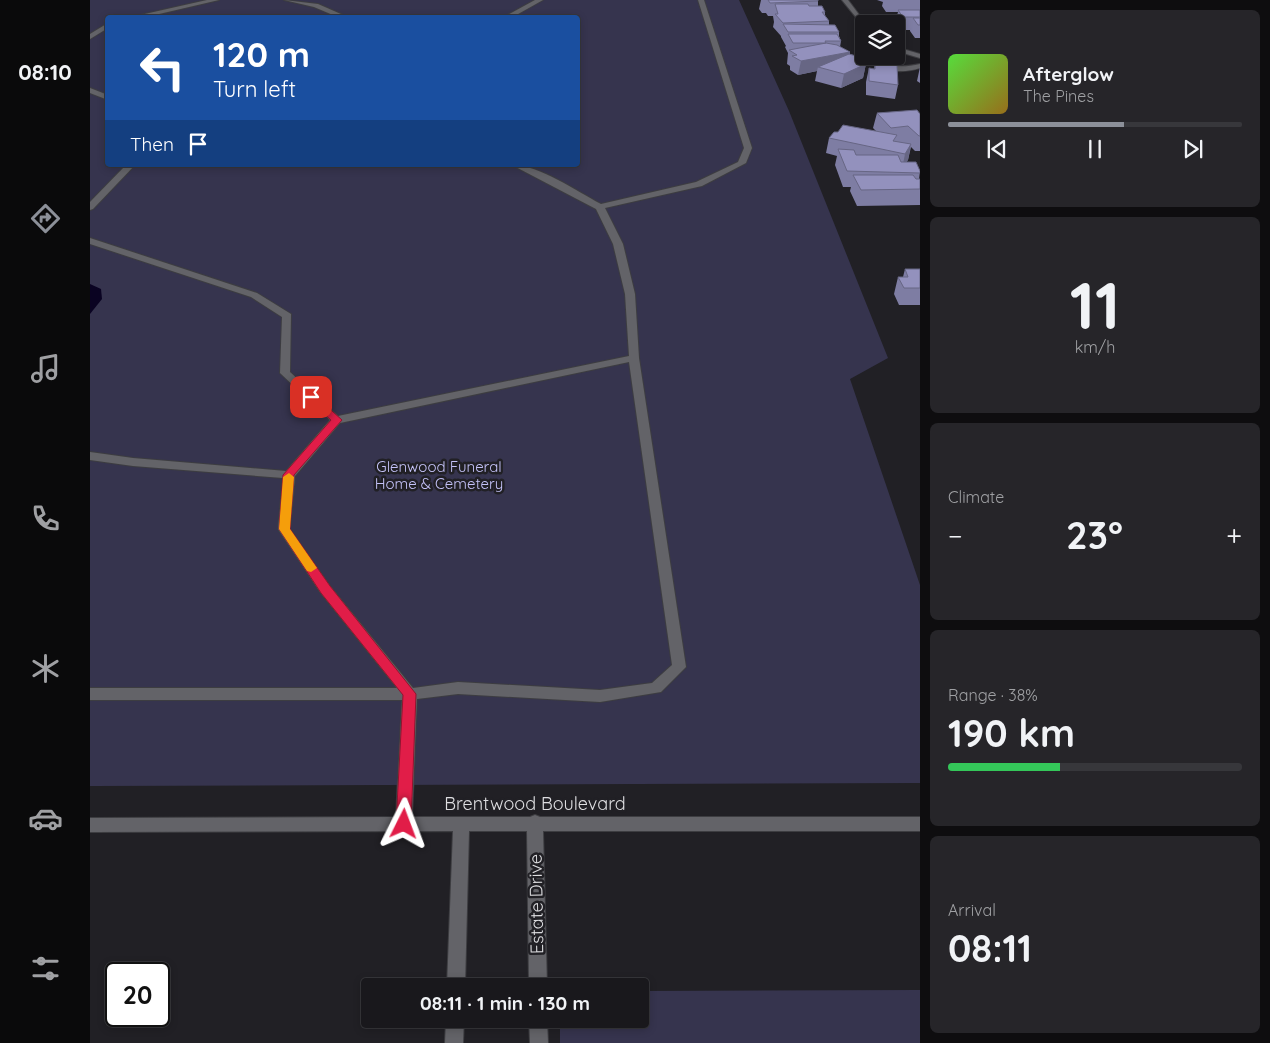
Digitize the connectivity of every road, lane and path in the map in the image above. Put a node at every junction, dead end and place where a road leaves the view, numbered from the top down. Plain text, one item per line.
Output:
1 (216, 0) edge
2 (287, 0) edge
3 (540, 0) edge
4 (701, 0) edge
5 (845, 0) edge
6 (144, 15) edge
7 (340, 15) edge
8 (511, 15) edge
9 (856, 15) edge
10 (99, 24) dead end
11 (105, 24) edge
12 (105, 26) edge
13 (90, 37) edge
14 (905, 52) edge
15 (920, 56) edge
16 (879, 65) edge
17 (920, 66) edge
18 (90, 90) edge
19 (105, 97) edge
20 (129, 167) edge
21 (521, 167) edge
22 (90, 207) edge
23 (600, 207) junction
24 (90, 241) edge
25 (634, 358) junction
26 (336, 420) junction
27 (90, 456) edge
28 (289, 475) junction
29 (90, 694) edge
30 (410, 694) junction
31 (535, 822) junction
32 (90, 824) edge
33 (404, 824) junction
34 (461, 824) junction
35 (920, 824) edge
36 (456, 978) edge
37 (538, 978) edge
38 (455, 1028) edge
39 (538, 1028) edge
40 (454, 1043) edge
41 (539, 1043) edge

1 - 6 street
2 - 7 street
3 - 8 street
4 - 23 street
5 - 9 street
10 - 11 street
12 - 13 street
14 - 15 street
16 - 17 street
18 - 19 street
20 - 22 street
21 - 23 street
23 - 25 street
24 - 26 street
25 - 26 street
25 - 30 street
26 - 28 street
27 - 28 street
28 - 30 street
29 - 30 street
30 - 33 street
31 - 34 street, Brentwood Boulevard
31 - 35 street, Brentwood Boulevard
31 - 37 street, Estate Drive
32 - 33 street, Brentwood Boulevard
33 - 34 street, Brentwood Boulevard
34 - 36 street
38 - 40 street
39 - 41 street

